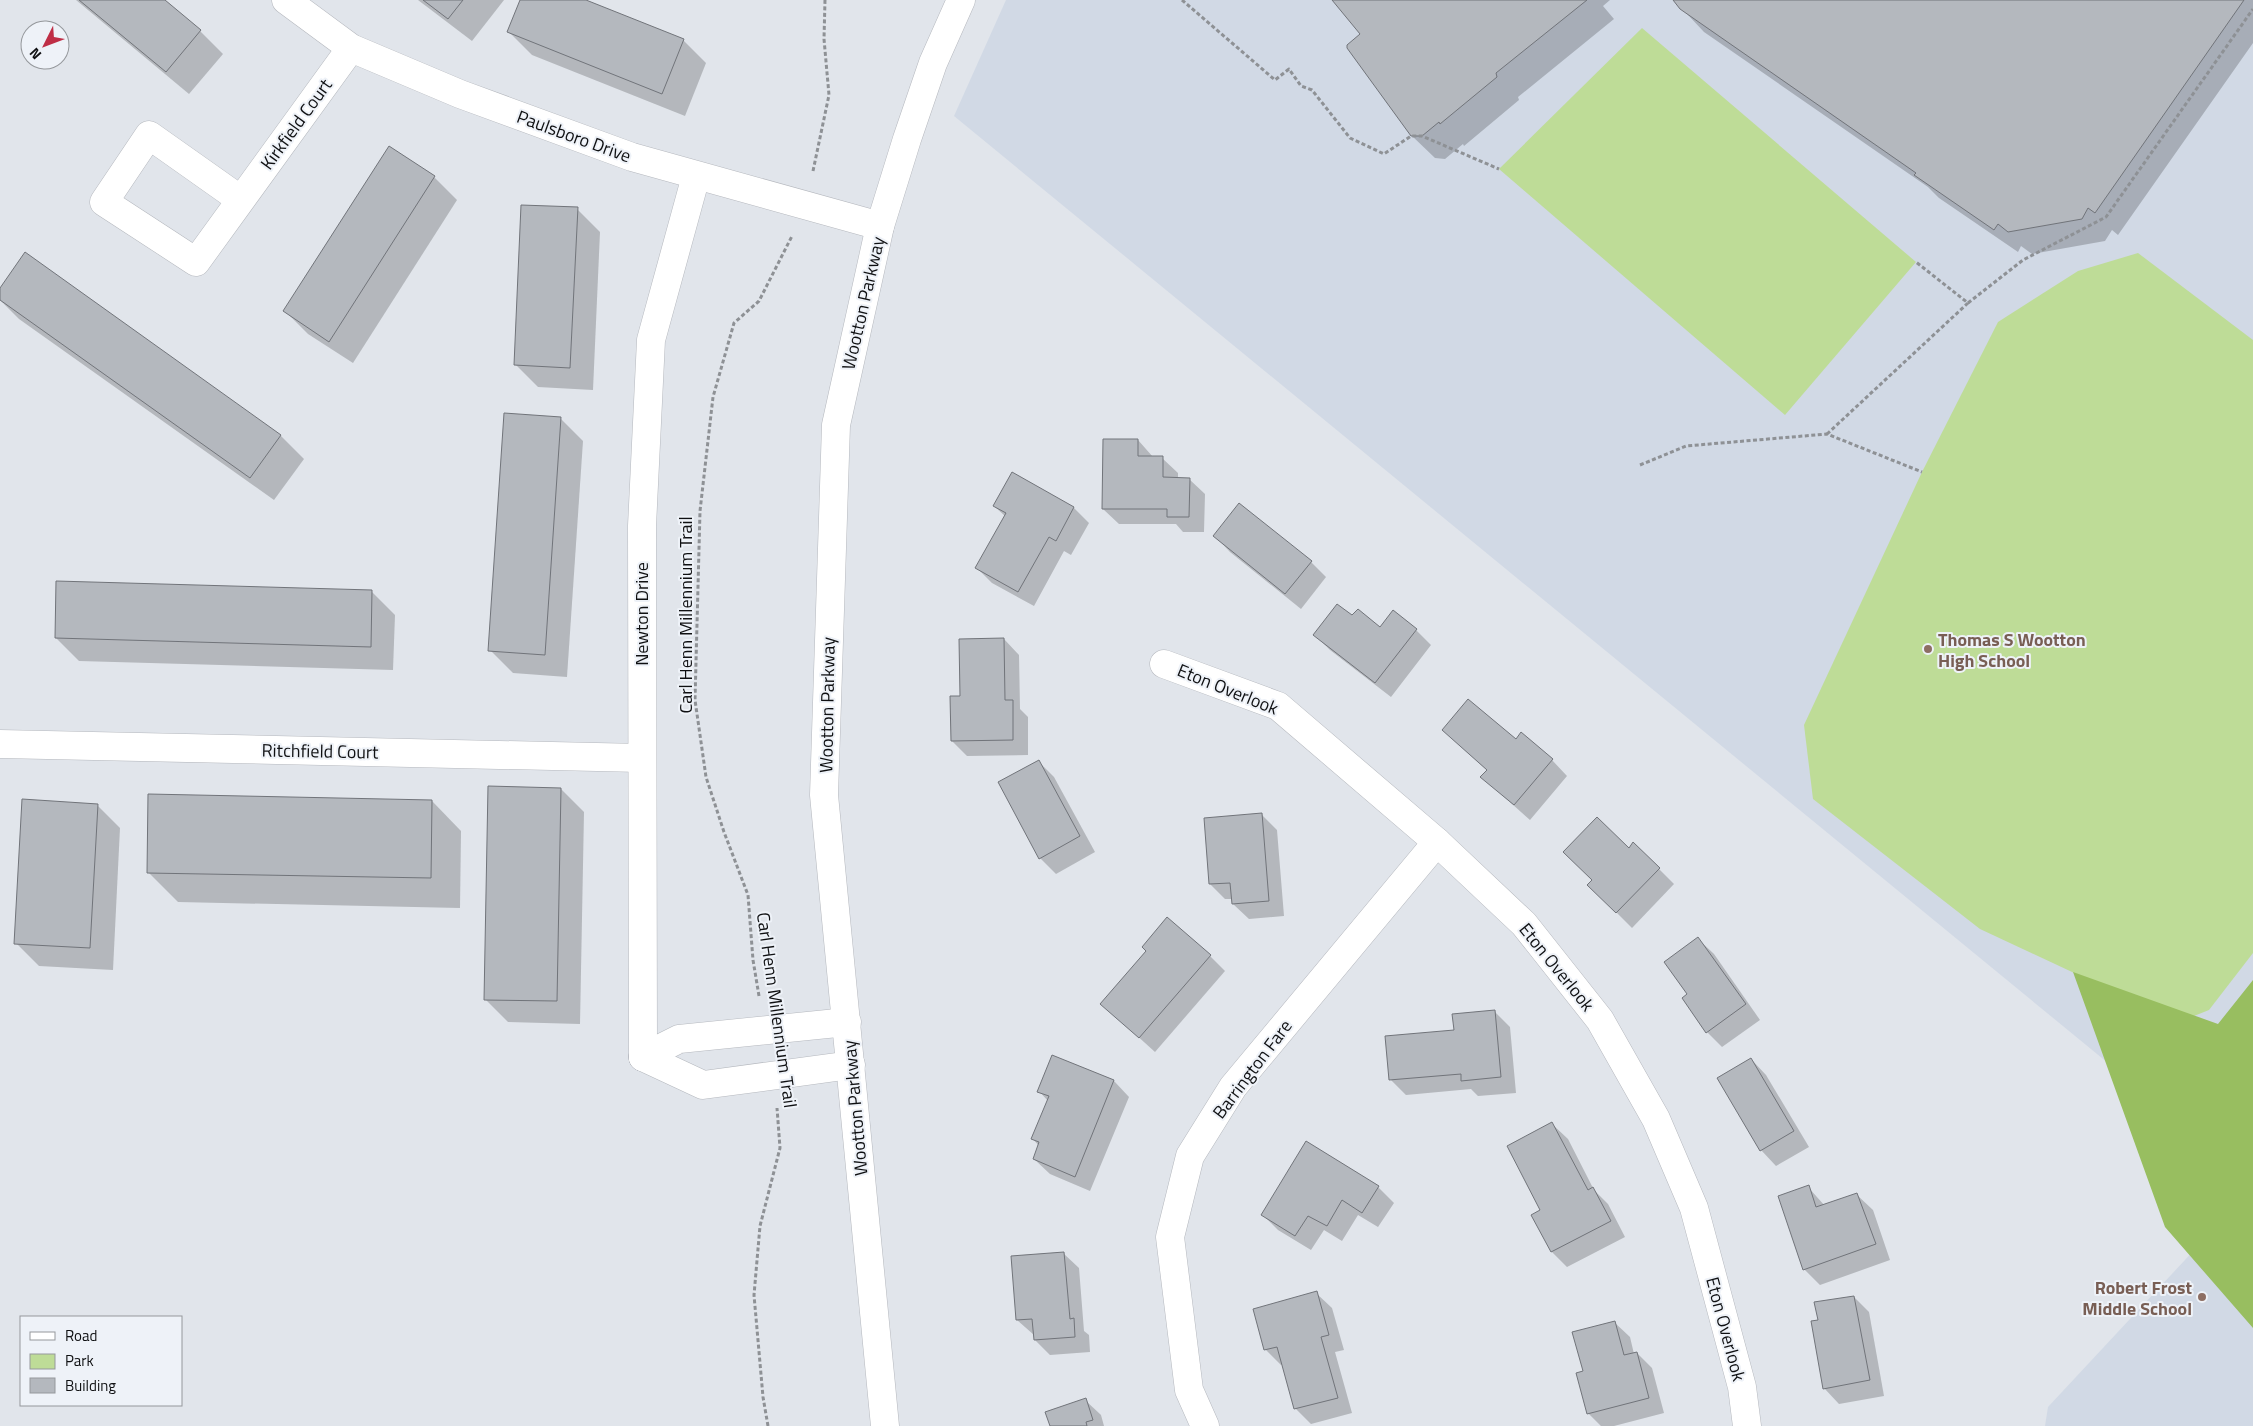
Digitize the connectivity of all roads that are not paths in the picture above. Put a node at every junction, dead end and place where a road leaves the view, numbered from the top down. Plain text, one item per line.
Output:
1 (286, 0) edge
2 (961, 0) edge
3 (351, 48) junction
4 (696, 176) junction
5 (241, 200) junction
6 (880, 226) junction
7 (1164, 664) dead end
8 (0, 744) edge
9 (641, 758) junction
10 (1437, 842) junction
11 (847, 1022) junction
12 (642, 1057) junction
13 (851, 1065) junction
14 (885, 1426) edge
15 (1205, 1426) edge
16 (1747, 1426) edge

1 - 3 street, Paulsboro Drive
2 - 6 street, Wootton Parkway
3 - 4 street, Paulsboro Drive
3 - 5 street, Kirkfield Court
4 - 6 street, Paulsboro Drive
4 - 9 street, Newton Drive
5 - 5 street, Kirkfield Court
6 - 11 street, Wootton Parkway
7 - 10 street, Eton Overlook
8 - 9 street, Ritchfield Court
9 - 12 street, Newton Drive
10 - 15 street, Barrington Fare
10 - 16 street, Eton Overlook
11 - 12 street
11 - 13 street, Wootton Parkway
12 - 13 street
13 - 14 street, Wootton Parkway

